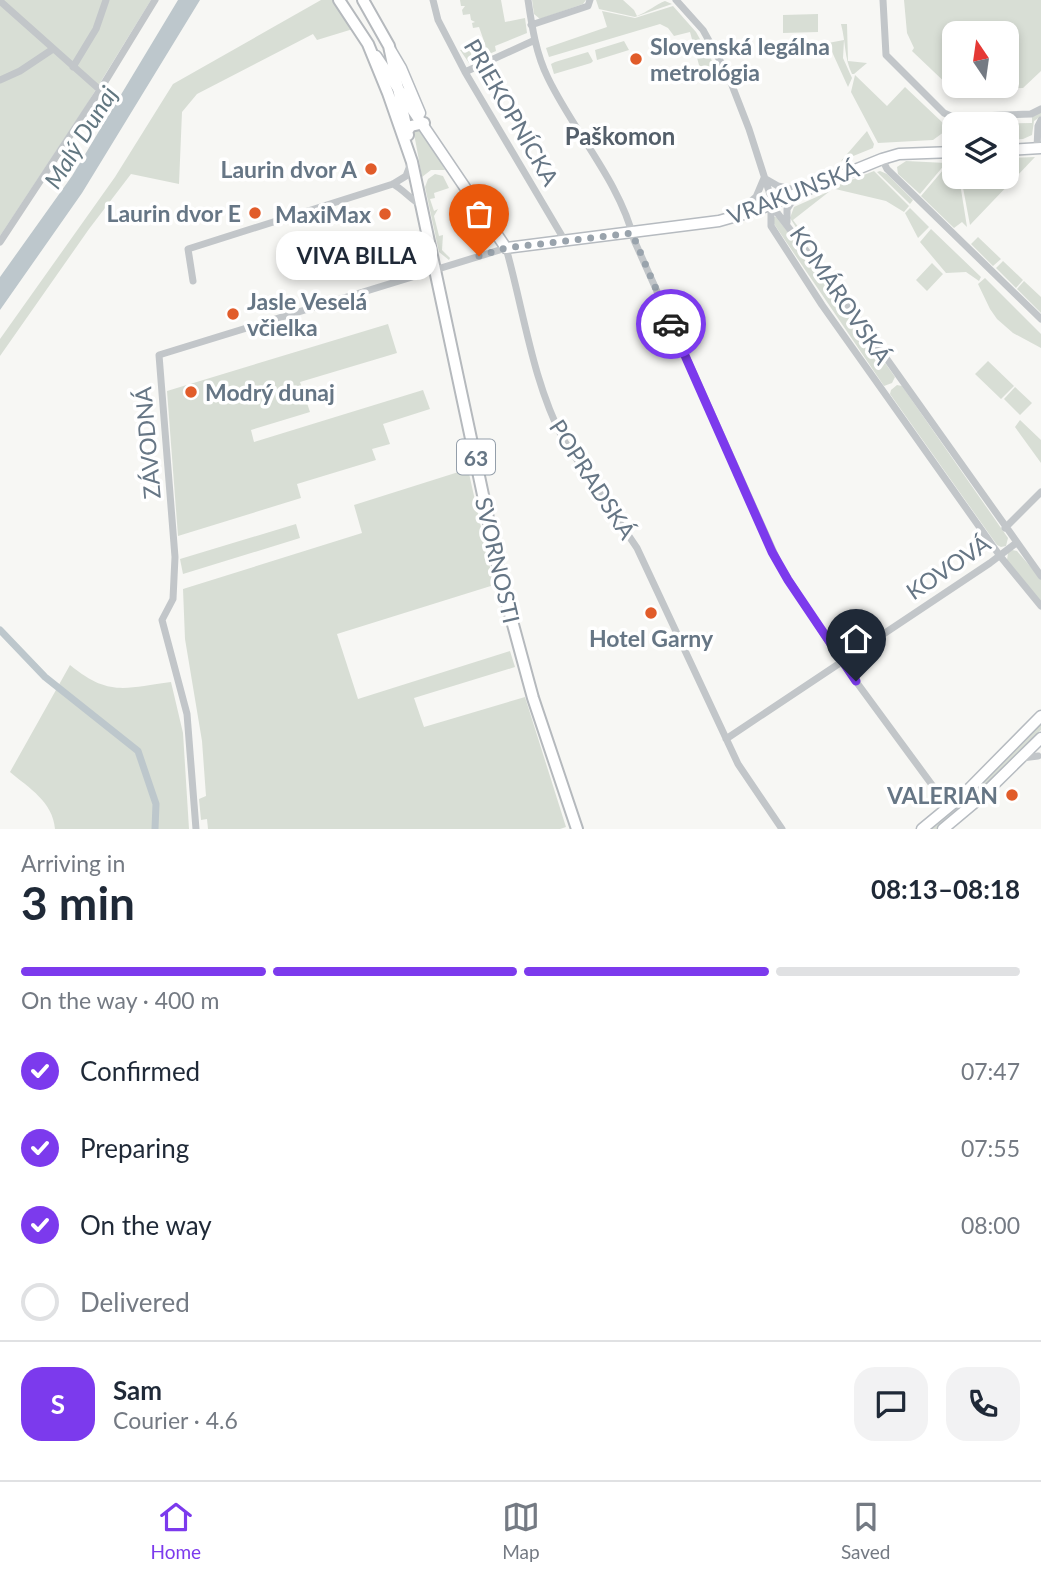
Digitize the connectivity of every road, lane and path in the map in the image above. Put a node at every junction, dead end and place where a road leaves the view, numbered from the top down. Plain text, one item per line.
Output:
1 (106, 0) edge
2 (155, 0) edge
3 (340, 0) edge
4 (363, 0) edge
5 (433, 0) edge
6 (528, 0) edge
7 (590, 0) edge
8 (676, 0) edge
9 (883, 0) edge
10 (0, 1) edge
11 (531, 25) junction
12 (535, 40) junction
13 (368, 44) junction
14 (389, 46) junction
15 (52, 49) junction
16 (73, 67) junction
17 (465, 72) junction
18 (0, 80) edge
19 (398, 88) junction
20 (100, 90) junction
21 (1041, 109) edge
22 (1041, 120) edge
23 (424, 124) junction
24 (408, 131) junction
25 (1039, 148) edge
26 (1019, 149) edge
27 (942, 152) edge
28 (882, 159) junction
29 (412, 162) junction
30 (764, 178) junction
31 (393, 184) junction
32 (799, 191) junction
33 (771, 203) junction
34 (421, 205) junction
35 (754, 211) junction
36 (734, 217) junction
37 (788, 225) junction
38 (771, 226) junction
39 (632, 233) junction
40 (565, 241) junction
41 (0, 242) edge
42 (506, 248) junction
43 (432, 250) junction
44 (452, 264) junction
45 (436, 269) junction
46 (193, 281) dead end
47 (1041, 319) edge
48 (1041, 492) edge
49 (1005, 528) junction
50 (1016, 543) junction
51 (1000, 556) junction
52 (1041, 576) edge
53 (1041, 606) edge
54 (841, 661) junction
55 (1041, 716) edge
56 (726, 739) junction
57 (1039, 740) edge
58 (1040, 758) edge
59 (1020, 759) junction
60 (949, 808) junction
61 (196, 829) edge
62 (577, 829) edge
63 (782, 829) edge
64 (922, 829) edge
65 (943, 829) edge

1 - 16 street
2 - 20 street
3 - 13 main road, POPRADSKÁ / 63
4 - 14 main road, POPRADSKÁ / 63
5 - 17 street, PRIEKOPNÍCKA
6 - 11 street
7 - 11 street
8 - 30 street
9 - 21 street
10 - 15 street
11 - 12 street
12 - 17 street
12 - 39 street
13 - 19 street, POPRADSKÁ
13 - 29 main road, SVORNOSTI / 63
14 - 19 main road, POPRADSKÁ / 63
14 - 23 street, POPRADSKÁ
15 - 16 street
15 - 18 street
16 - 20 street
17 - 40 street, PRIEKOPNÍCKA
19 - 23 street, POPRADSKÁ
19 - 24 main road, SVORNOSTI / 63
20 - 41 street
22 - 25 street
23 - 24 main road
23 - 42 street, POPRADSKÁ
24 - 29 main road, SVORNOSTI / 63
25 - 26 street
27 - 28 street, VRAKUNSKÁ
28 - 32 street, VRAKUNSKÁ
28 - 47 street
29 - 31 street
29 - 34 main road, SVORNOSTI / 63
30 - 32 street
30 - 33 street
30 - 36 street
31 - 34 street
31 - 46 street
32 - 33 street, VRAKUNSKÁ
32 - 37 street
33 - 35 street, VRAKUNSKÁ
33 - 37 street, KOMÁROVSKÁ
33 - 38 street, KOMÁROVSKÁ
34 - 43 main road, SVORNOSTI / 63
35 - 36 street, VRAKUNSKÁ
35 - 38 street
36 - 39 street, VRAKUNSKÁ
37 - 49 street, KOMÁROVSKÁ
38 - 51 street, KOMÁROVSKÁ
39 - 40 street, VRAKUNSKÁ
39 - 54 street
40 - 42 street, VRAKUNSKÁ
42 - 44 street, ZÁVODNÁ
42 - 56 street, POPRADSKÁ
43 - 44 street
43 - 45 main road, SVORNOSTI / 63
44 - 45 street, ZÁVODNÁ
45 - 61 street, ZÁVODNÁ
45 - 62 main road, SVORNOSTI / 63
48 - 49 street
49 - 50 street, KOMÁROVSKÁ
50 - 51 street, KOVOVÁ
50 - 52 street, KOMÁROVSKÁ
51 - 53 street, KOMÁROVSKÁ
51 - 54 street, KOVOVÁ
54 - 56 street, KOVOVÁ
54 - 60 street
55 - 60 street
56 - 63 street, POPRADSKÁ
57 - 58 street
57 - 59 street
58 - 59 street
59 - 65 street
60 - 64 street

